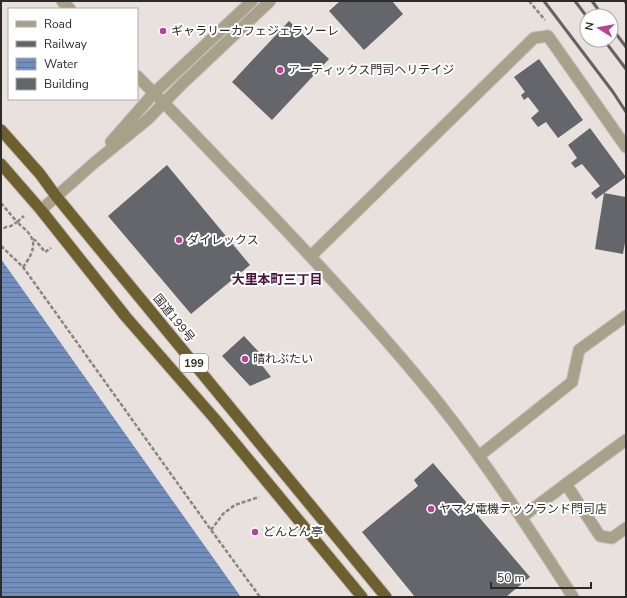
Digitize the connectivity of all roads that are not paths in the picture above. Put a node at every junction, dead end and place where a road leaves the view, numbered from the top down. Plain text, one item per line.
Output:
1 (252, 1) edge
2 (270, 1) edge
3 (138, 77) edge
4 (154, 93) junction
5 (164, 103) junction
6 (1, 130) edge
7 (626, 147) edge
8 (94, 162) junction
9 (1, 164) edge
10 (56, 196) junction
11 (41, 210) junction
12 (311, 256) junction
13 (626, 316) edge
14 (626, 440) edge
15 (478, 456) junction
16 (566, 484) junction
17 (522, 517) junction
18 (626, 528) edge
19 (362, 597) edge
20 (386, 597) edge
21 (573, 597) edge

1 - 4 street
2 - 5 street
3 - 4 street
4 - 5 street
4 - 8 street
5 - 8 street
5 - 12 street
6 - 10 highway, 国道199号 / 199
7 - 12 street
8 - 10 street
9 - 11 highway, 199
10 - 11 street
10 - 20 highway, 国道199号 / 199
11 - 19 highway, 199
12 - 15 street
13 - 15 street
14 - 16 street
15 - 17 street
16 - 17 street
16 - 18 street
17 - 21 street

